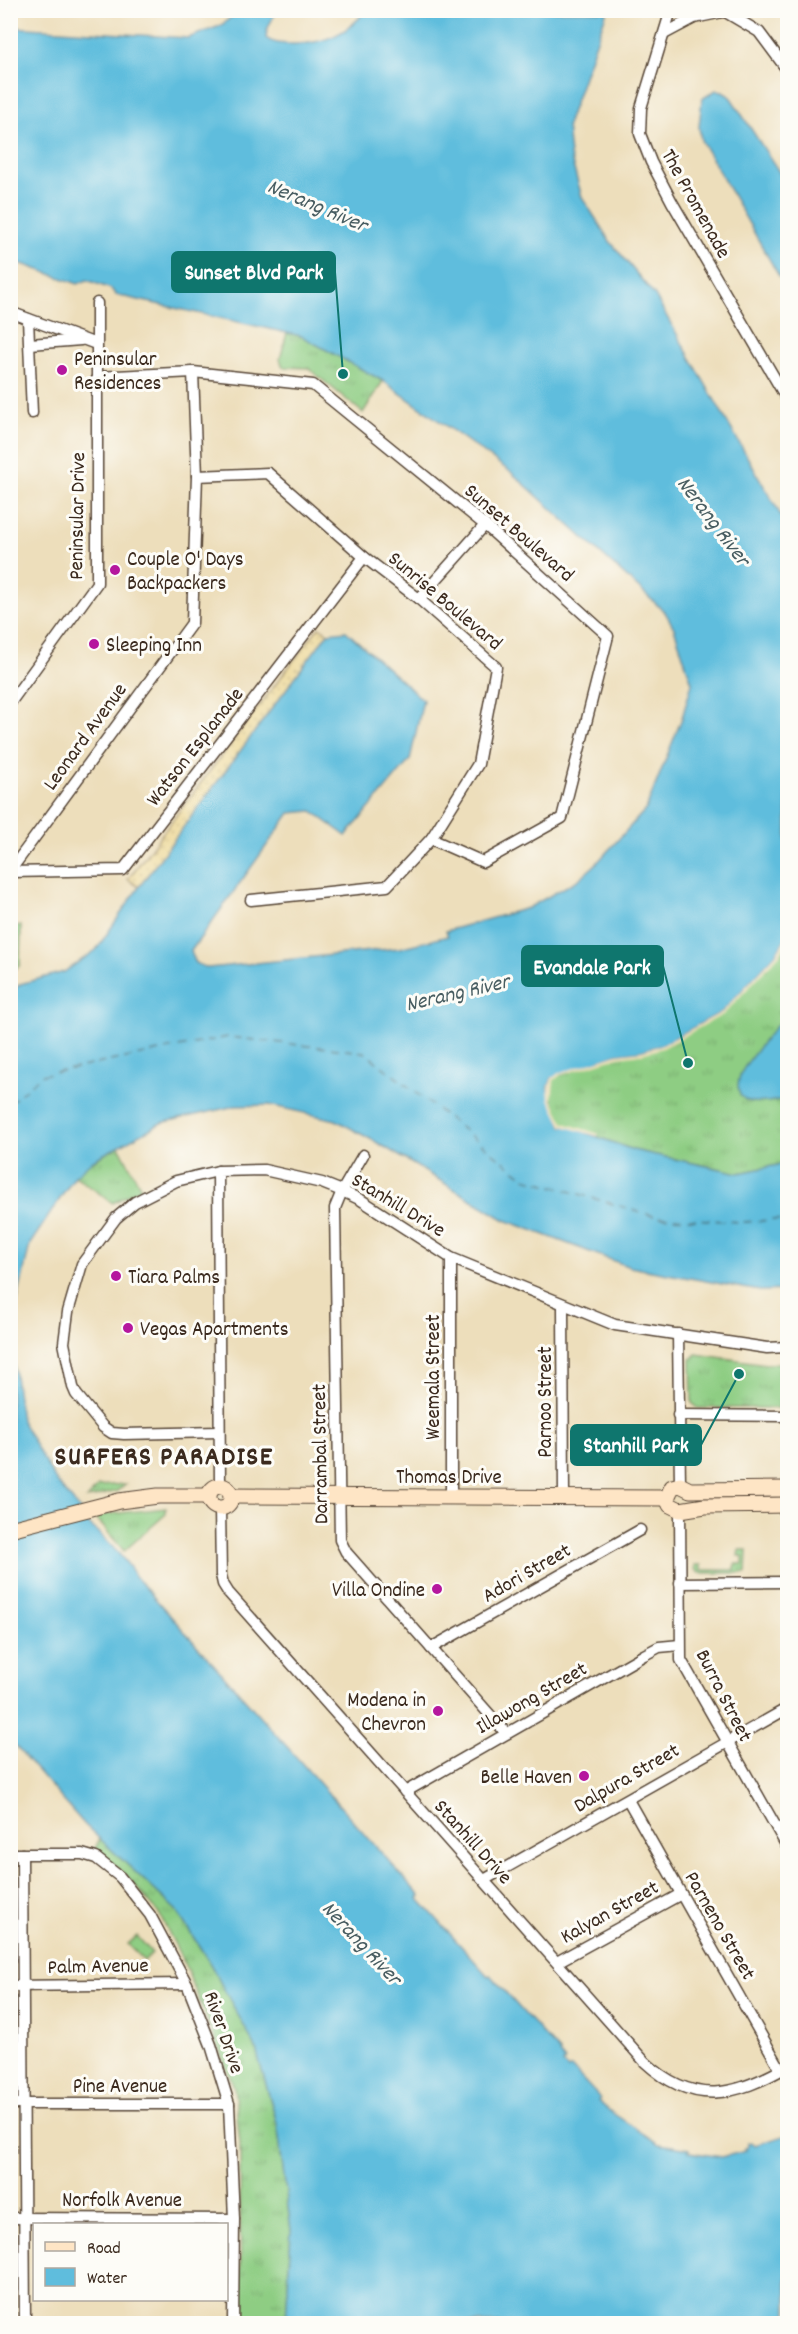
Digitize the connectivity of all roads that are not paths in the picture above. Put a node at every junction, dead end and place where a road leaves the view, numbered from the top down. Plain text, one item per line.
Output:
1 (671, 10) edge
2 (723, 11) edge
3 (664, 34) junction
4 (788, 71) edge
5 (97, 303) dead end
6 (10, 312) edge
7 (28, 319) junction
8 (84, 339) junction
9 (30, 344) junction
10 (96, 344) junction
11 (193, 372) junction
12 (97, 377) junction
13 (788, 401) edge
14 (32, 413) dead end
15 (197, 476) junction
16 (486, 525) junction
17 (364, 557) junction
18 (419, 599) junction
19 (10, 703) edge
20 (431, 839) junction
21 (10, 871) edge
22 (250, 900) dead end
23 (363, 1155) dead end
24 (218, 1171) junction
25 (342, 1191) junction
26 (451, 1258) junction
27 (563, 1305) junction
28 (678, 1334) junction
29 (788, 1347) edge
30 (678, 1415) junction
31 (788, 1416) edge
32 (219, 1432) junction
33 (220, 1485) junction
34 (685, 1487) junction
35 (788, 1489) edge
36 (208, 1496) junction
37 (231, 1496) junction
38 (451, 1496) junction
39 (339, 1497) junction
40 (564, 1498) junction
41 (667, 1498) junction
42 (788, 1505) edge
43 (220, 1508) junction
44 (683, 1509) junction
45 (10, 1529) edge
46 (640, 1530) dead end
47 (788, 1582) edge
48 (680, 1583) junction
49 (680, 1645) junction
50 (431, 1648) junction
51 (788, 1708) edge
52 (506, 1733) junction
53 (727, 1742) junction
54 (405, 1792) junction
55 (628, 1800) junction
56 (788, 1848) edge
57 (10, 1854) edge
58 (22, 1854) junction
59 (484, 1880) junction
60 (681, 1894) junction
61 (557, 1962) junction
62 (187, 1984) junction
63 (10, 1986) edge
64 (23, 1986) junction
65 (784, 2068) edge
66 (10, 2104) edge
67 (23, 2104) junction
68 (229, 2104) junction
69 (10, 2218) edge
70 (25, 2218) junction
71 (234, 2219) junction
72 (25, 2324) edge
73 (233, 2324) edge

1 - 3 street, The Promenade
2 - 3 street
2 - 4 street
3 - 13 street, The Promenade
5 - 10 street, Peninsular Drive
6 - 7 street
7 - 8 street
7 - 9 street
8 - 9 street
8 - 10 street
9 - 14 street
10 - 12 street, Peninsular Drive
11 - 12 street, Sunset Boulevard
11 - 15 street, Leonard Avenue
11 - 16 street, Sunset Boulevard
12 - 19 street, Peninsular Drive
15 - 17 street, Sunrise Boulevard
15 - 21 street, Leonard Avenue
16 - 18 street
16 - 20 street, Sunset Boulevard
17 - 18 street, Sunrise Boulevard
17 - 21 street, Watson Esplanade
18 - 20 street, Sunrise Boulevard
20 - 22 street, Sunrise Boulevard
23 - 25 street, Darrambal Street
24 - 25 street, Stanhill Drive
24 - 32 street
24 - 32 street, Stanhill Drive
25 - 26 street, Stanhill Drive
25 - 39 street, Darrambal Street
26 - 27 street, Stanhill Drive
26 - 38 street, Weemala Street
27 - 28 street, Stanhill Drive
27 - 40 street, Parnoo Street
28 - 29 street, Stanhill Drive
28 - 30 street
30 - 31 street
30 - 34 street
32 - 33 street
33 - 36 main road
33 - 37 main road
34 - 35 main road
34 - 41 main road
34 - 44 main road
36 - 43 main road
36 - 45 main road
37 - 39 main road, Thomas Drive
37 - 43 main road
38 - 39 main road, Thomas Drive
38 - 40 main road, Thomas Drive
39 - 50 street, Darrambal Street
40 - 41 main road, Thomas Drive
41 - 44 main road
42 - 44 main road
43 - 54 street, Stanhill Drive
44 - 48 street, Burra Street
46 - 50 street, Adori Street
47 - 48 street
48 - 49 street, Burra Street
49 - 52 street, Illawong Street
49 - 53 street, Burra Street
50 - 52 street, Darrambal Street
51 - 53 street, Dalpura Street
52 - 54 street, Illawong Street
53 - 55 street, Dalpura Street
53 - 56 street, Burra Street
54 - 59 street, Stanhill Drive
55 - 59 street, Dalpura Street
55 - 60 street, Parneno Street
57 - 58 street, River Drive
58 - 62 street, River Drive
58 - 64 street
59 - 61 street, Stanhill Drive
60 - 61 street, Kalyan Street
60 - 65 street, Parneno Street
61 - 65 street, Stanhill Drive
62 - 64 street, Palm Avenue
62 - 68 street, River Drive
63 - 64 street, Palm Avenue
64 - 67 street
66 - 67 street, Pine Avenue
67 - 68 street, Pine Avenue
67 - 70 street
68 - 71 street, River Drive
69 - 70 street, Norfolk Avenue
70 - 71 street, Norfolk Avenue
70 - 72 street
71 - 73 street, River Drive

